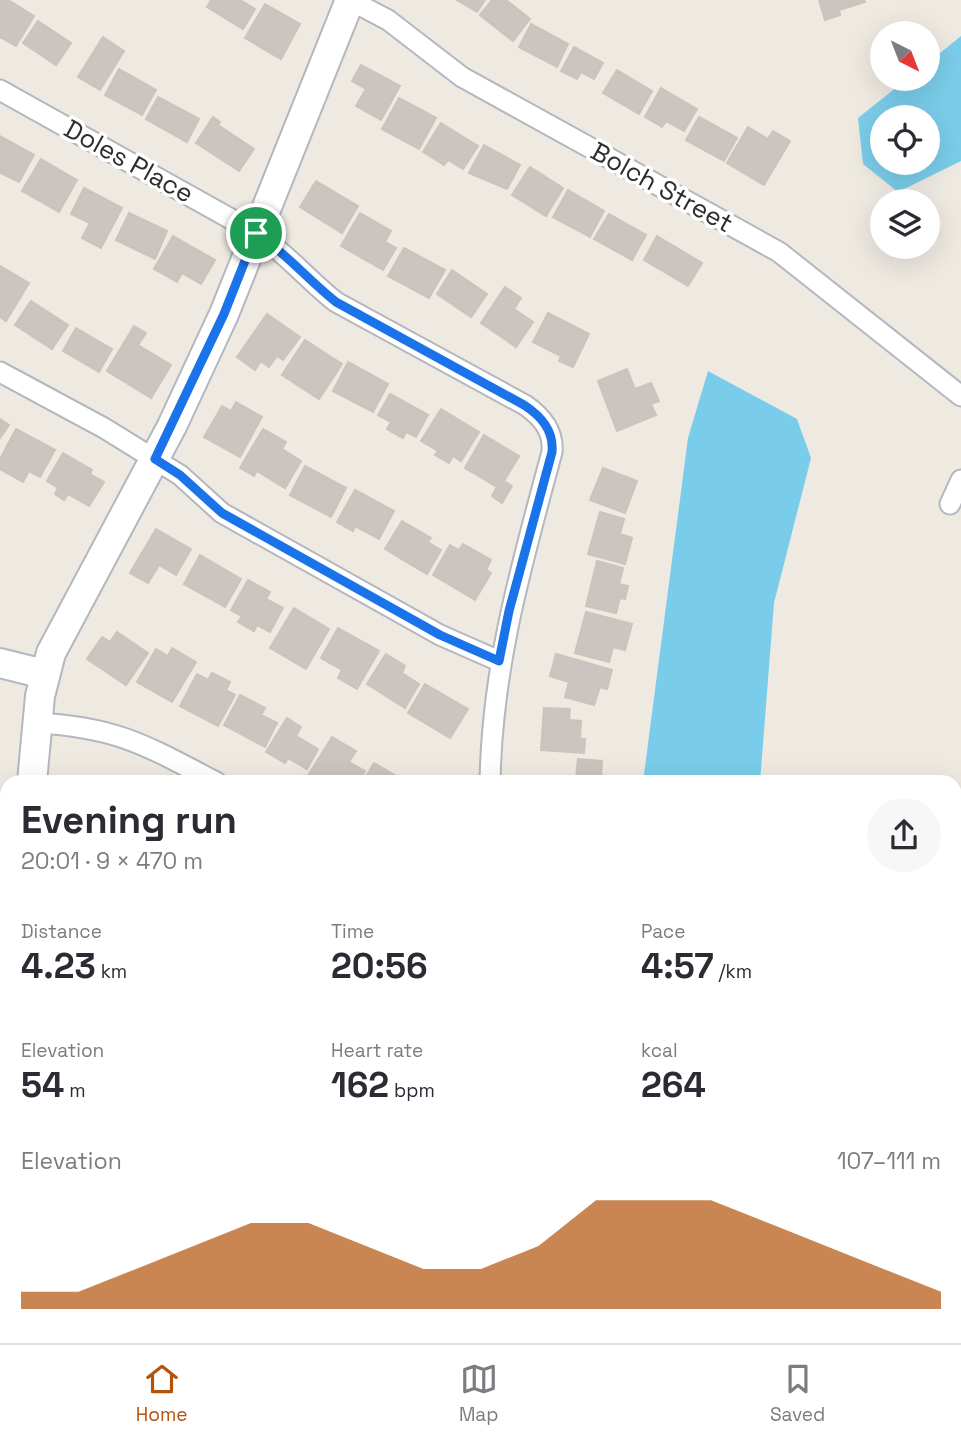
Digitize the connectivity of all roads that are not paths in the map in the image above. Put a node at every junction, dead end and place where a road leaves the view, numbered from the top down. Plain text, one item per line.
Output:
1 (350, 0) edge
2 (0, 90) edge
3 (256, 233) junction
4 (0, 372) edge
5 (961, 396) edge
6 (155, 459) junction
7 (961, 480) edge
8 (950, 504) dead end
9 (499, 661) junction
10 (0, 663) edge
11 (44, 674) junction
12 (37, 723) junction
13 (33, 775) edge
14 (203, 775) edge
15 (490, 775) edge

1 - 3 street
1 - 5 street, Bolch Street
2 - 3 street, Doles Place
3 - 6 street
3 - 9 street, Doles Place
4 - 6 street
6 - 9 street
6 - 11 street
7 - 8 street
9 - 15 street
10 - 11 street
11 - 12 street
12 - 13 street
12 - 14 street

